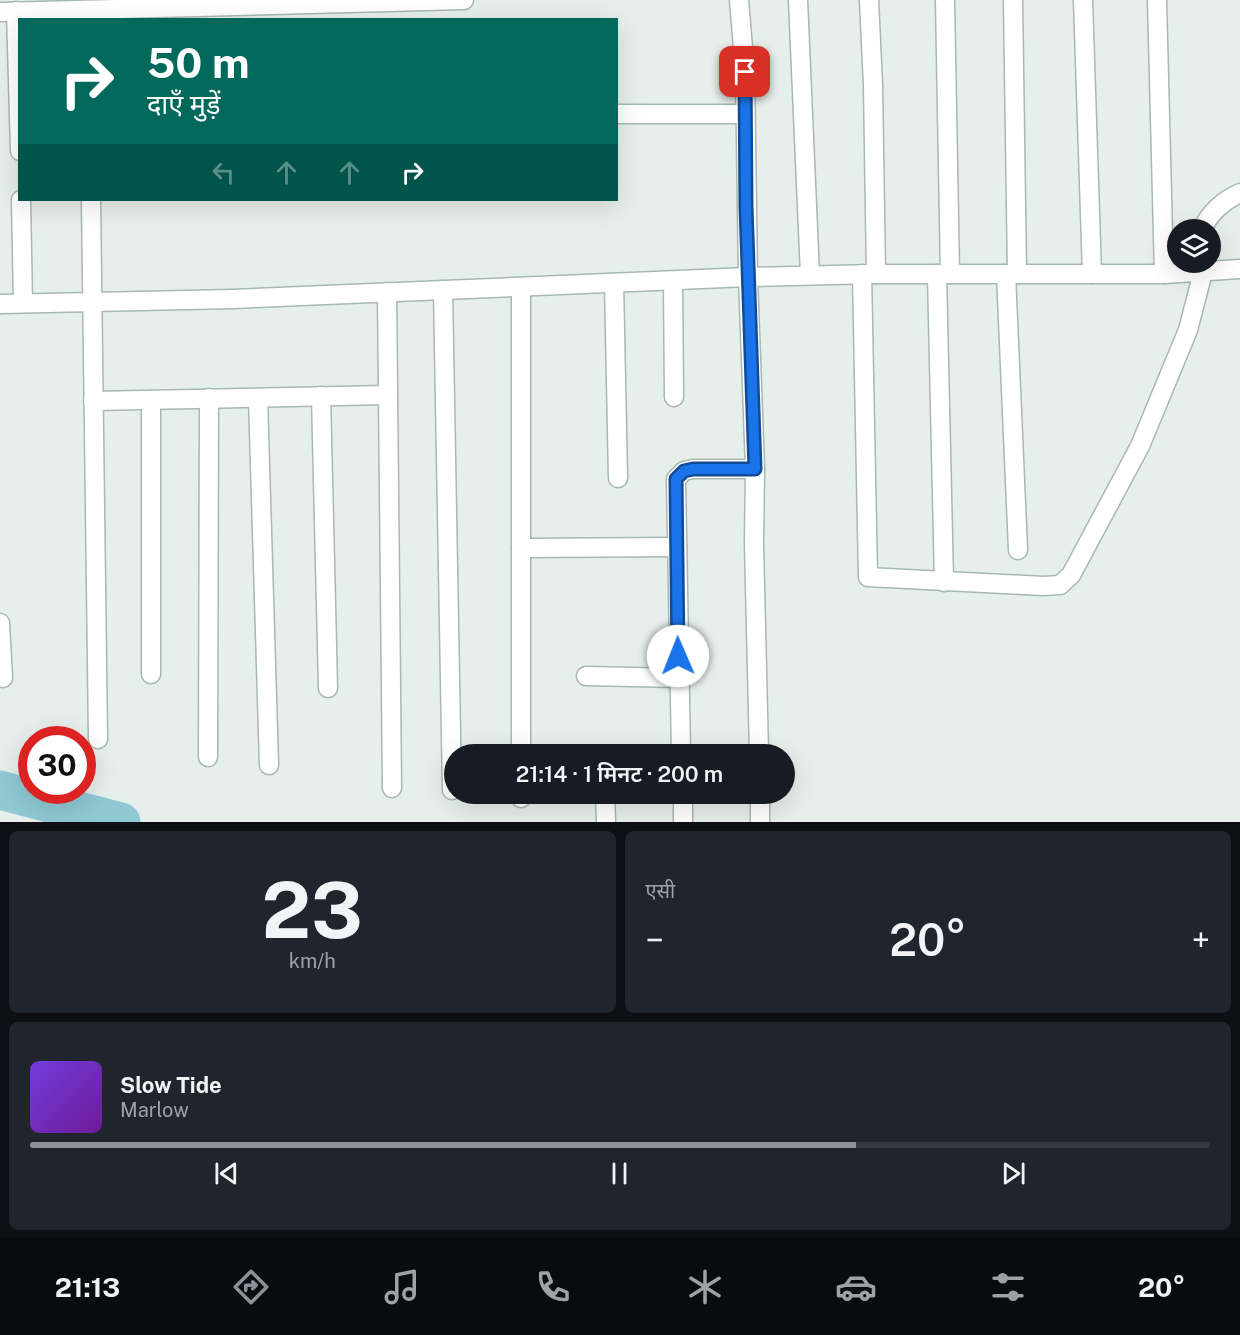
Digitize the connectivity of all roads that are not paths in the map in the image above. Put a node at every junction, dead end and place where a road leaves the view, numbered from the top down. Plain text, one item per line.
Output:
1 (464, 0) edge
2 (739, 0) edge
3 (798, 0) edge
4 (869, 0) edge
5 (945, 0) edge
6 (1013, 0) edge
7 (1083, 0) edge
8 (1158, 0) edge
9 (92, 9) edge
10 (8, 11) edge
11 (618, 114) edge
12 (744, 114) junction
13 (18, 128) edge
14 (1240, 193) edge
15 (21, 201) edge
16 (91, 201) edge
17 (1211, 219) edge
18 (1221, 268) edge
19 (1240, 269) edge
20 (1170, 273) edge
21 (1202, 273) edge
22 (869, 274) junction
23 (944, 274) junction
24 (1011, 274) junction
25 (1092, 274) junction
26 (1164, 274) junction
27 (810, 275) junction
28 (748, 277) junction
29 (673, 281) junction
30 (614, 284) junction
31 (521, 287) junction
32 (443, 290) junction
33 (387, 292) junction
34 (92, 301) junction
35 (23, 303) junction
36 (0, 304) edge
37 (388, 395) junction
38 (321, 396) junction
39 (674, 397) dead end
40 (209, 398) junction
41 (258, 398) junction
42 (151, 400) junction
43 (93, 401) junction
44 (755, 469) junction
45 (618, 478) dead end
46 (676, 547) junction
47 (521, 548) junction
48 (1018, 550) dead end
49 (944, 582) junction
50 (0, 623) edge
51 (151, 674) dead end
52 (586, 676) dead end
53 (3, 678) dead end
54 (679, 678) junction
55 (328, 688) dead end
56 (98, 739) dead end
57 (451, 744) edge
58 (521, 744) edge
59 (681, 744) edge
60 (759, 744) edge
61 (208, 758) dead end
62 (269, 765) dead end
63 (392, 788) dead end
64 (605, 804) edge
65 (683, 804) edge
66 (760, 804) edge
67 (606, 822) edge
68 (683, 822) edge
69 (760, 822) edge

1 - 9 street
2 - 12 street
3 - 27 street
4 - 22 street
5 - 23 street
6 - 24 street
7 - 25 street
8 - 26 street
9 - 10 street
10 - 13 street
11 - 12 street
12 - 28 street
14 - 17 street
15 - 35 street
16 - 34 street
18 - 19 street
20 - 26 street
21 - 49 street
22 - 23 street
22 - 27 street
22 - 49 street
23 - 24 street
23 - 49 street
24 - 25 street
24 - 48 street
25 - 26 street
27 - 28 street
28 - 29 street
28 - 44 street
29 - 30 street
29 - 39 street
30 - 31 street
30 - 45 street
31 - 32 street
31 - 47 street
32 - 33 street
32 - 57 street
33 - 34 street
33 - 37 street
34 - 35 street
34 - 43 street
35 - 36 street
37 - 38 street
37 - 63 street
38 - 41 street
38 - 55 street
40 - 41 street
40 - 42 street
40 - 61 street
41 - 62 street
42 - 43 street
42 - 51 street
43 - 56 street
44 - 46 street
44 - 60 street
46 - 47 street
46 - 54 street
47 - 58 street
50 - 53 street
52 - 54 street
54 - 59 street
64 - 67 street
65 - 68 street
66 - 69 street

